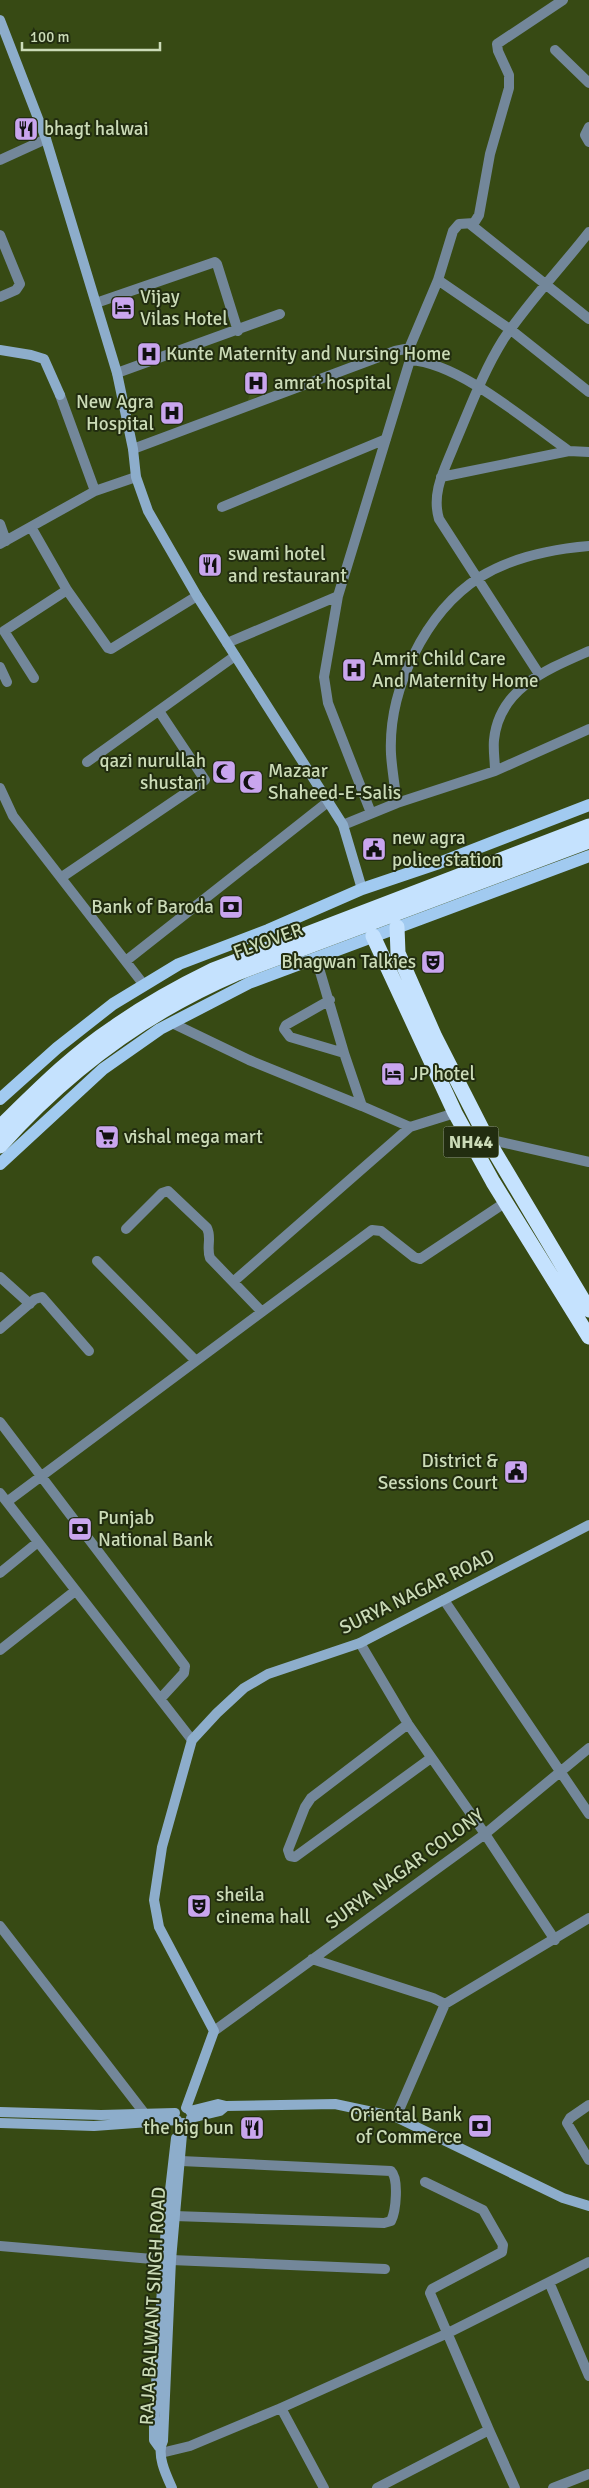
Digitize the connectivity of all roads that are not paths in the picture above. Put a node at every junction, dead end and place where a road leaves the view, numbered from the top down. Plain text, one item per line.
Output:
1 (563, 0) edge
2 (0, 20) edge
3 (555, 50) dead end
4 (589, 83) edge
5 (589, 128) edge
6 (46, 139) junction
7 (589, 142) edge
8 (0, 160) edge
9 (470, 224) junction
10 (0, 235) edge
11 (587, 238) edge
12 (438, 280) junction
13 (546, 286) junction
14 (0, 297) edge
15 (96, 303) junction
16 (280, 314) dead end
17 (589, 319) edge
18 (510, 330) junction
19 (238, 331) junction
20 (0, 350) edge
21 (409, 355) junction
22 (117, 373) junction
23 (478, 387) junction
24 (589, 392) edge
25 (386, 439) junction
26 (133, 449) junction
27 (569, 452) junction
28 (589, 452) edge
29 (136, 477) junction
30 (441, 478) junction
31 (95, 491) junction
32 (222, 507) dead end
33 (0, 524) edge
34 (31, 527) junction
35 (3, 542) edge
36 (589, 546) edge
37 (478, 578) junction
38 (67, 590) junction
39 (197, 596) junction
40 (338, 596) junction
41 (227, 643) junction
42 (589, 651) edge
43 (235, 656) junction
44 (0, 667) edge
45 (539, 674) junction
46 (34, 678) dead end
47 (7, 682) dead end
48 (159, 712) junction
49 (589, 729) edge
50 (87, 762) dead end
51 (495, 771) junction
52 (0, 788) edge
53 (330, 801) junction
54 (397, 803) junction
55 (3, 804) edge
56 (589, 805) edge
57 (371, 813) junction
58 (343, 825) junction
59 (589, 826) edge
60 (589, 841) edge
61 (589, 856) edge
62 (412, 872) junction
63 (62, 877) junction
64 (362, 889) junction
65 (321, 907) junction
66 (428, 915) junction
67 (397, 927) junction
68 (373, 936) junction
69 (335, 951) junction
70 (316, 958) junction
71 (127, 960) junction
72 (144, 985) junction
73 (330, 1000) junction
74 (172, 1023) junction
75 (344, 1053) junction
76 (4, 1095) edge
77 (362, 1106) junction
78 (456, 1114) junction
79 (410, 1128) junction
80 (3, 1137) edge
81 (487, 1139) junction
82 (589, 1162) edge
83 (0, 1164) edge
84 (506, 1202) junction
85 (126, 1229) dead end
86 (97, 1261) dead end
87 (0, 1277) edge
88 (232, 1282) junction
89 (30, 1304) junction
90 (589, 1310) edge
91 (261, 1311) junction
92 (0, 1329) edge
93 (589, 1337) edge
94 (89, 1351) dead end
95 (196, 1361) junction
96 (0, 1422) edge
97 (42, 1476) junction
98 (0, 1493) edge
99 (8, 1501) junction
100 (589, 1525) edge
101 (38, 1542) junction
102 (0, 1573) edge
103 (75, 1591) junction
104 (444, 1600) junction
105 (360, 1643) junction
106 (0, 1650) edge
107 (161, 1698) junction
108 (408, 1724) junction
109 (192, 1740) junction
110 (589, 1748) edge
111 (431, 1758) junction
112 (559, 1773) junction
113 (589, 1814) edge
114 (484, 1834) junction
115 (589, 1918) edge
116 (0, 1926) edge
117 (555, 1940) junction
118 (312, 1959) junction
119 (444, 2004) junction
120 (214, 2031) junction
121 (589, 2105) edge
122 (0, 2112) edge
123 (145, 2114) junction
124 (183, 2116) junction
125 (396, 2117) junction
126 (0, 2122) edge
127 (589, 2160) edge
128 (181, 2161) junction
129 (425, 2182) dead end
130 (589, 2206) edge
131 (174, 2216) junction
132 (0, 2246) edge
133 (167, 2260) junction
134 (589, 2262) edge
135 (385, 2269) dead end
136 (549, 2282) junction
137 (448, 2333) junction
138 (589, 2376) edge
139 (281, 2408) junction
140 (490, 2430) junction
141 (160, 2450) junction
142 (589, 2474) edge
143 (172, 2488) edge
144 (324, 2488) edge
145 (377, 2488) edge
146 (515, 2488) edge
147 (553, 2488) edge

1 - 9 street
2 - 6 street
3 - 4 street
5 - 7 street
6 - 8 street
6 - 15 street
9 - 12 street
9 - 13 street
10 - 14 street
11 - 13 street
12 - 18 street
12 - 21 street
13 - 17 street
13 - 18 street
15 - 19 street
15 - 22 street
16 - 19 street
18 - 23 street
18 - 24 street
19 - 22 street
20 - 31 street
21 - 23 street
21 - 25 street
21 - 26 street
22 - 26 street
23 - 27 street
23 - 30 street
25 - 32 street
25 - 40 street
26 - 29 street
27 - 28 street
27 - 30 street
29 - 31 street
29 - 39 street
30 - 37 street
31 - 34 street
33 - 35 street
34 - 35 street
34 - 38 street
36 - 37 street
37 - 45 street
37 - 54 street
38 - 39 street
38 - 46 street
39 - 41 street
40 - 41 street
40 - 57 street
41 - 43 street
42 - 45 street
43 - 48 street
43 - 53 street
44 - 47 street
45 - 51 street
48 - 50 street
48 - 63 street
49 - 51 street
51 - 54 street
52 - 55 street
53 - 58 street
53 - 71 street
54 - 57 street
55 - 63 street
56 - 62 main road
57 - 58 street
58 - 64 street
59 - 80 highway, FLYOVER
60 - 80 highway, FLYOVER
61 - 66 main road
62 - 64 main road
62 - 66 main road
63 - 71 street
64 - 65 main road
65 - 69 main road
65 - 72 main road
66 - 67 main road
67 - 68 main road
67 - 81 highway, NH44
68 - 69 main road
68 - 78 highway, NH44
69 - 70 main road
70 - 73 street
70 - 74 main road
71 - 72 street
72 - 76 main road
73 - 75 street
73 - 75 street
74 - 77 street
74 - 83 main road
75 - 77 street
77 - 79 street
78 - 79 street
78 - 84 highway, NH44
79 - 88 street
81 - 82 street
81 - 90 highway, NH44
84 - 91 street
84 - 93 highway, NH44
85 - 88 street
86 - 95 street
87 - 89 street
88 - 91 street
89 - 92 street
89 - 94 street
91 - 95 street
95 - 97 street
96 - 97 street
97 - 99 street
97 - 107 street
98 - 99 street
99 - 101 street
100 - 104 street, SURYA NAGAR ROAD
101 - 102 street
101 - 103 street
103 - 106 street
103 - 107 street
104 - 105 street, SURYA NAGAR ROAD
104 - 112 street
105 - 108 street
105 - 109 street, SURYA NAGAR ROAD
107 - 109 street
108 - 111 street
108 - 111 street
109 - 120 street, SURYA NAGAR ROAD
110 - 112 street, SURYA NAGAR COLONY
111 - 114 street
112 - 113 street
112 - 114 street, SURYA NAGAR COLONY
114 - 117 street
114 - 118 street, SURYA NAGAR COLONY
115 - 117 street
116 - 123 street
117 - 119 street
118 - 119 street
118 - 120 street, SURYA NAGAR COLONY
119 - 125 street
120 - 124 street
121 - 127 street
122 - 123 street
123 - 124 street
124 - 125 street
124 - 126 street
124 - 128 street, RAJA BALWANT SINGH ROAD
124 - 133 street
125 - 130 street
128 - 131 street, RAJA BALWANT SINGH ROAD
128 - 131 street
129 - 137 street
131 - 133 street, RAJA BALWANT SINGH ROAD
132 - 133 street
133 - 135 street
133 - 141 street, RAJA BALWANT SINGH ROAD
134 - 136 street
136 - 137 street
136 - 138 street
137 - 139 street
137 - 140 street
139 - 141 street
139 - 144 street
140 - 145 street
140 - 146 street
141 - 143 street, RAJA BALWANT SINGH ROAD
142 - 147 street

